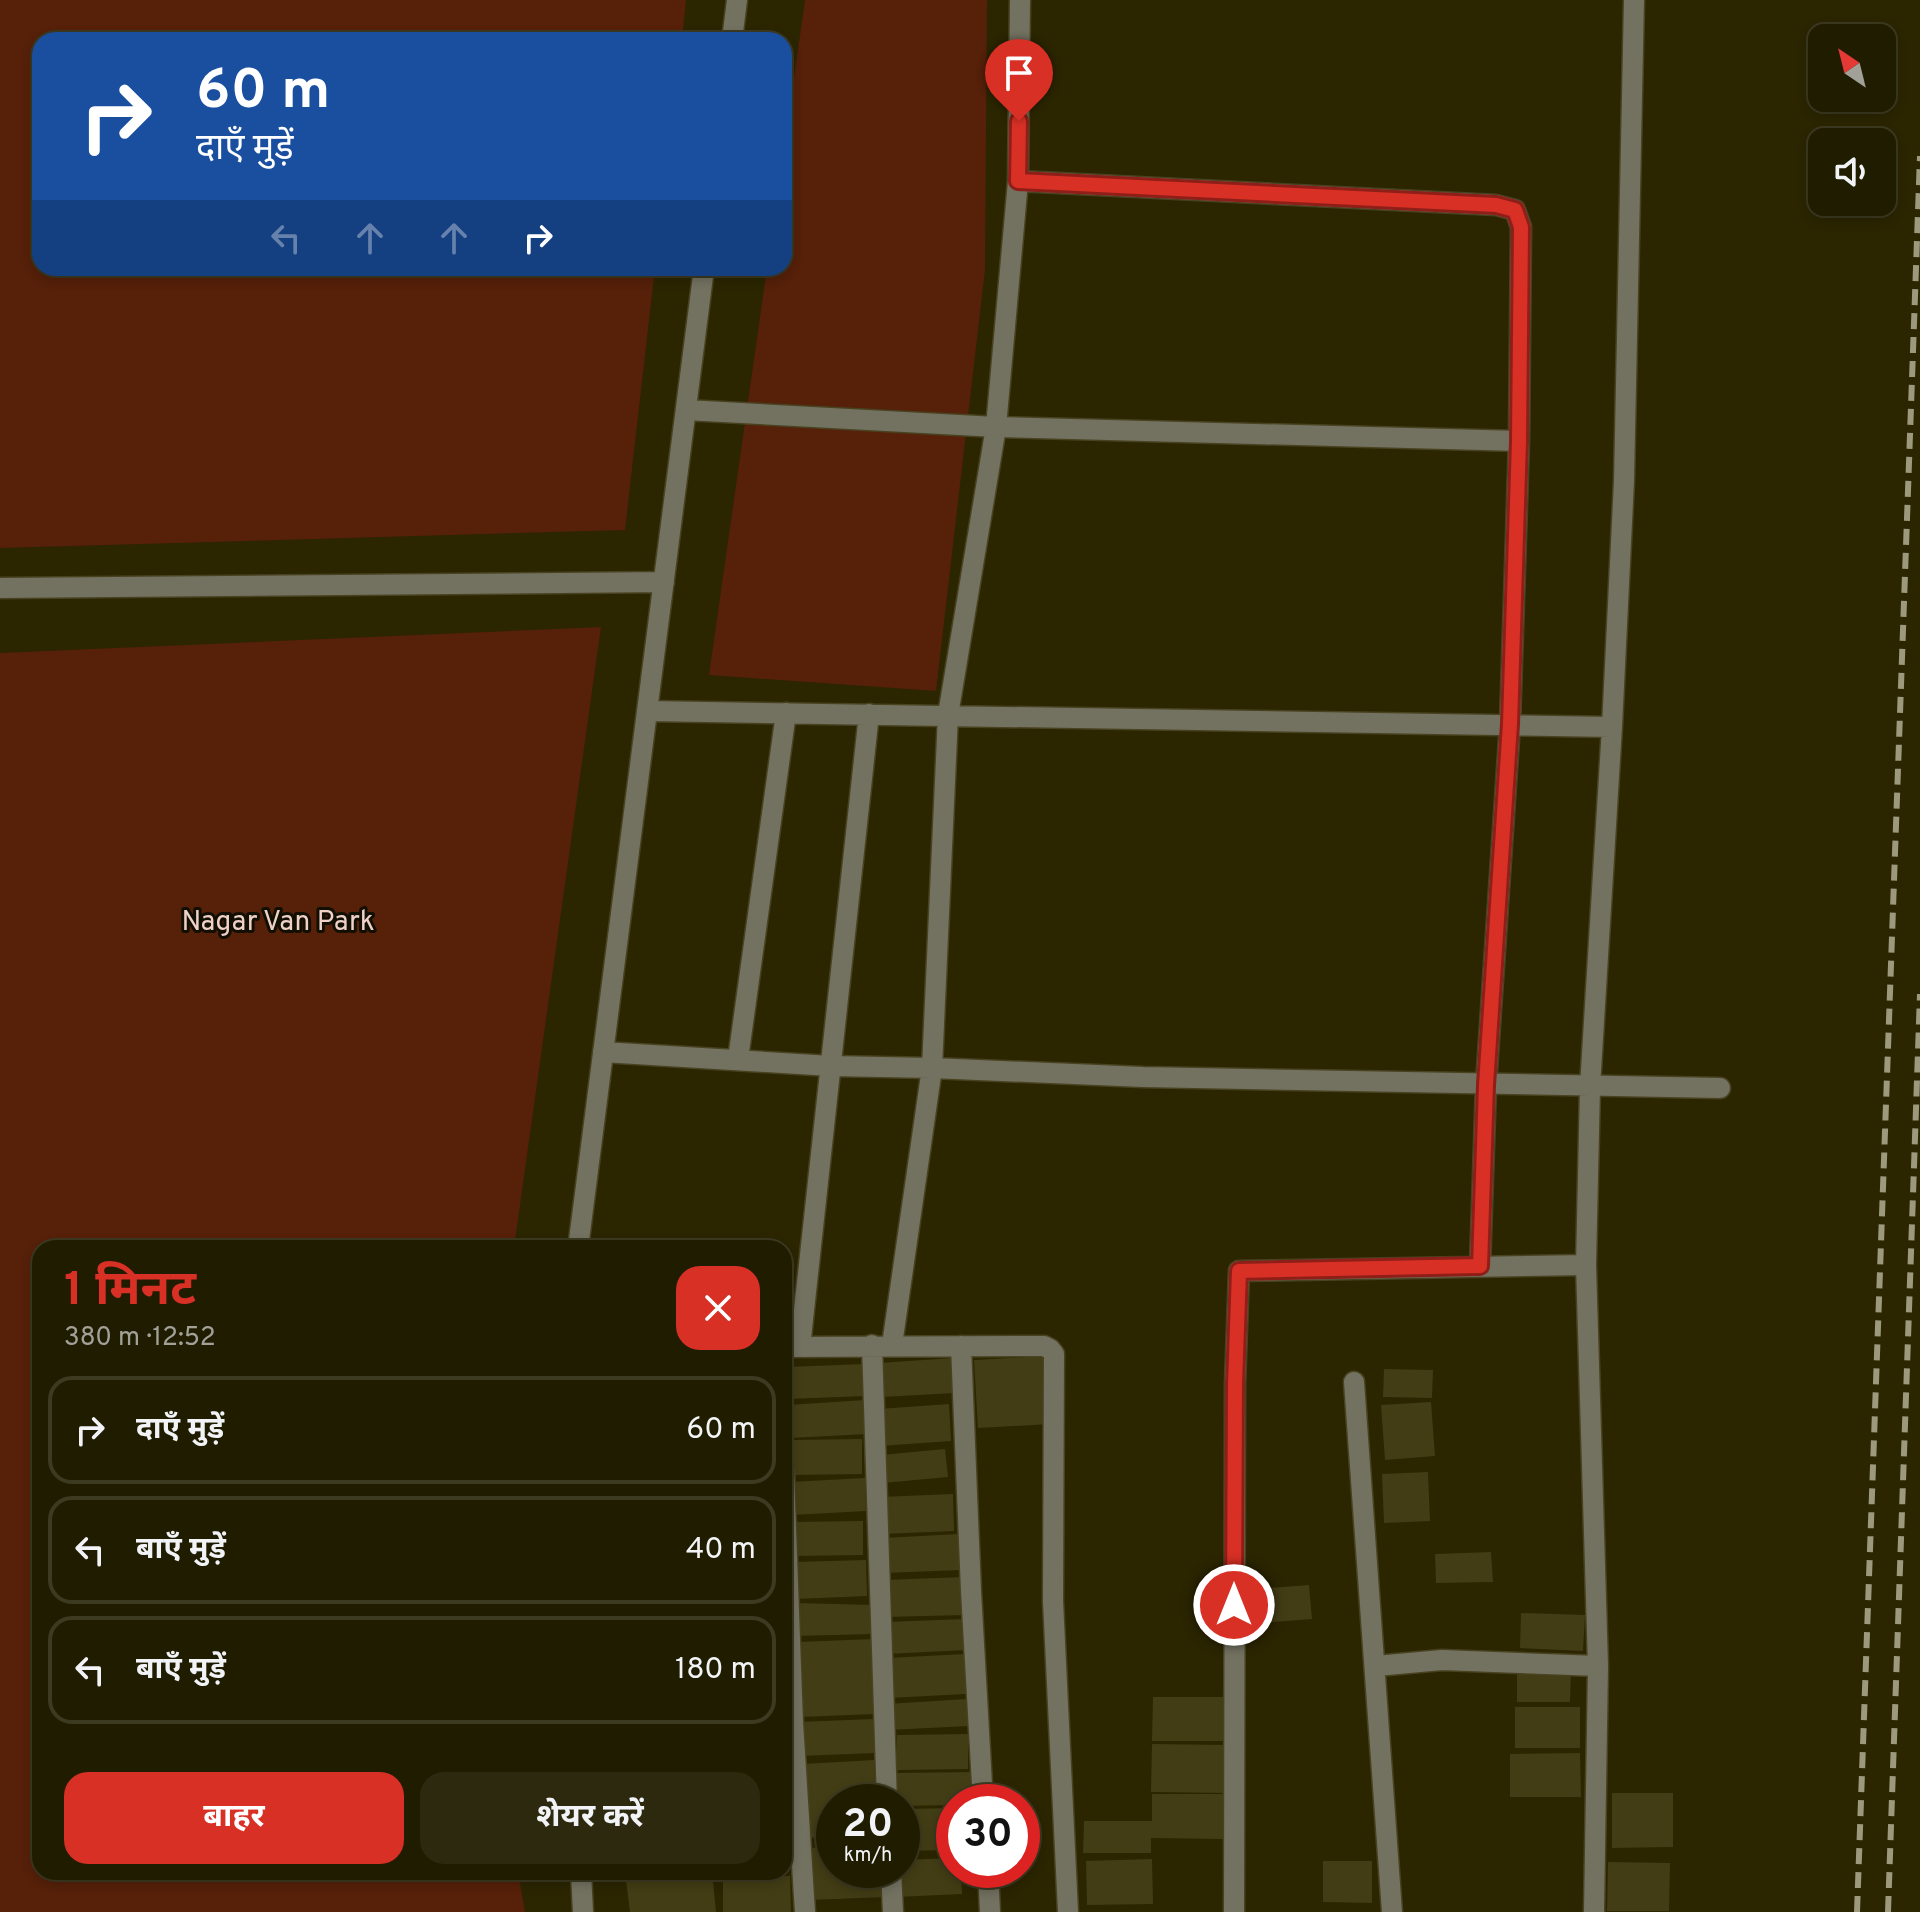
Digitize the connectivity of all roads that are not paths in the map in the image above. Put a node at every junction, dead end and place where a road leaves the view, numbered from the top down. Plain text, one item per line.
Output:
1 (737, 0) edge
2 (1020, 0) edge
3 (1634, 0) edge
4 (733, 32) edge
5 (1018, 181) junction
6 (703, 276) edge
7 (686, 410) junction
8 (996, 427) junction
9 (1519, 441) junction
10 (664, 582) junction
11 (0, 588) edge
12 (648, 711) junction
13 (786, 713) junction
14 (869, 714) junction
15 (948, 715) junction
16 (1510, 724) junction
17 (1612, 727) junction
18 (603, 1052) junction
19 (738, 1059) junction
20 (831, 1066) junction
21 (932, 1068) junction
22 (1486, 1085) junction
23 (1590, 1087) junction
24 (1720, 1088) dead end
25 (579, 1240) edge
26 (1586, 1265) junction
27 (1480, 1266) junction
28 (882, 1345) junction
29 (961, 1346) junction
30 (792, 1347) edge
31 (1354, 1382) dead end
32 (1376, 1666) junction
33 (1598, 1666) junction
34 (792, 1694) edge
35 (887, 1784) edge
36 (982, 1784) edge
37 (581, 1880) edge
38 (892, 1888) edge
39 (989, 1888) edge
40 (583, 1912) edge
41 (805, 1912) edge
42 (893, 1912) edge
43 (990, 1912) edge
44 (1068, 1912) edge
45 (1234, 1912) edge
46 (1392, 1912) edge
47 (1594, 1912) edge

1 - 4 street
2 - 5 street
3 - 17 street
5 - 8 street
5 - 9 street
6 - 7 street
7 - 8 street
7 - 10 street
8 - 9 street
8 - 15 street
9 - 16 street
10 - 11 street
10 - 12 street
12 - 13 street
12 - 18 street
13 - 14 street
13 - 19 street
14 - 15 street
14 - 20 street
15 - 16 street
15 - 21 street
16 - 17 street
16 - 22 street
17 - 23 street
18 - 19 street
18 - 25 street
19 - 20 street
20 - 21 street
20 - 30 street
21 - 22 street
21 - 28 street
22 - 23 street
22 - 27 street
23 - 24 street
23 - 26 street
26 - 27 street
26 - 33 street
27 - 45 street
28 - 29 street
28 - 30 street
28 - 35 street
29 - 36 street
29 - 44 street
31 - 32 street
32 - 33 street
32 - 46 street
33 - 47 street
34 - 41 street
37 - 40 street
38 - 42 street
39 - 43 street

